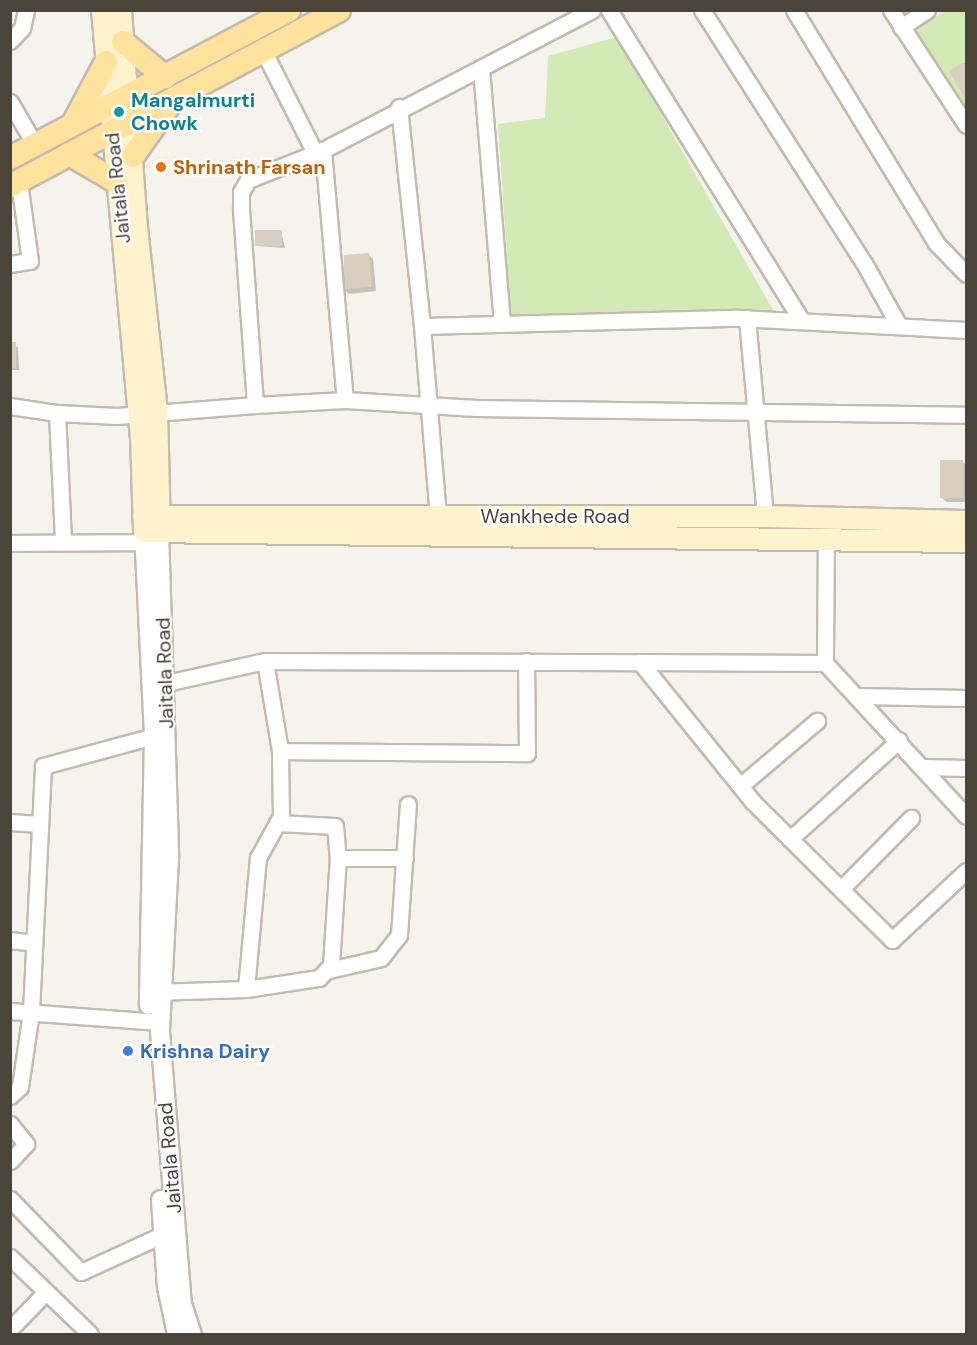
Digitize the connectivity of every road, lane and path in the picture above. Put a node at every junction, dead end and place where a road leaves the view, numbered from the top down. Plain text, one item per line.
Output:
1 (26, 10) edge
2 (102, 10) edge
3 (120, 10) edge
4 (289, 10) edge
5 (339, 10) edge
6 (592, 10) edge
7 (609, 10) edge
8 (702, 10) edge
9 (795, 10) edge
10 (891, 10) edge
11 (927, 10) edge
12 (901, 27) junction
13 (10, 41) edge
14 (123, 42) junction
15 (263, 51) junction
16 (106, 62) junction
17 (482, 68) junction
18 (165, 77) junction
19 (175, 97) junction
20 (10, 102) edge
21 (119, 102) junction
22 (399, 107) junction
23 (74, 122) junction
24 (966, 125) edge
25 (121, 126) junction
26 (35, 145) junction
27 (319, 151) junction
28 (69, 154) junction
29 (133, 156) junction
30 (10, 158) edge
31 (117, 182) junction
32 (15, 184) edge
33 (10, 264) edge
34 (966, 274) edge
35 (747, 318) junction
36 (802, 321) junction
37 (502, 322) junction
38 (898, 324) junction
39 (422, 326) junction
40 (966, 330) edge
41 (345, 400) junction
42 (255, 405) junction
43 (427, 405) junction
44 (10, 406) edge
45 (757, 409) junction
46 (148, 412) junction
47 (57, 413) junction
48 (966, 415) edge
49 (438, 515) junction
50 (765, 516) junction
51 (966, 521) edge
52 (151, 529) junction
53 (826, 539) junction
54 (966, 541) edge
55 (63, 542) junction
56 (10, 543) edge
57 (526, 661) junction
58 (265, 662) junction
59 (640, 662) junction
60 (825, 663) junction
61 (159, 685) junction
62 (856, 696) junction
63 (966, 698) edge
64 (817, 721) dead end
65 (154, 736) junction
66 (898, 740) junction
67 (280, 751) junction
68 (924, 767) junction
69 (966, 768) edge
70 (740, 786) junction
71 (408, 804) dead end
72 (966, 816) edge
73 (911, 818) dead end
74 (279, 823) junction
75 (39, 824) junction
76 (13, 826) edge
77 (790, 838) junction
78 (339, 858) junction
79 (405, 858) junction
80 (966, 871) edge
81 (841, 889) junction
82 (10, 940) edge
83 (34, 943) junction
84 (329, 970) junction
85 (246, 989) junction
86 (155, 992) junction
87 (10, 1011) edge
88 (30, 1012) junction
89 (155, 1022) junction
90 (10, 1096) edge
91 (10, 1124) edge
92 (10, 1161) edge
93 (10, 1199) edge
94 (164, 1234) junction
95 (10, 1257) edge
96 (46, 1292) junction
97 (15, 1328) edge
98 (90, 1335) edge
99 (177, 1335) edge
100 (192, 1335) edge

1 - 13 street
2 - 16 main road, Jaitala Road
3 - 14 main road, Jaitala Road
4 - 18 main road
5 - 15 main road
6 - 17 street
7 - 36 street
8 - 38 street
9 - 34 street
10 - 12 street
11 - 12 street
12 - 24 street
14 - 18 main road
14 - 21 main road, Jaitala Road
15 - 19 main road
15 - 27 street
16 - 21 main road, Jaitala Road
16 - 23 main road
17 - 22 street
17 - 37 street
18 - 21 main road
19 - 25 main road
19 - 29 main road
20 - 26 street
21 - 23 main road
21 - 25 main road, Jaitala Road
22 - 27 street
22 - 39 street
23 - 26 main road
25 - 28 main road
25 - 29 main road, Jaitala Road
25 - 31 main road, Jaitala Road
26 - 30 main road
27 - 41 street
27 - 42 street
28 - 31 main road
28 - 32 main road
29 - 46 main road, Jaitala Road
31 - 46 main road, Jaitala Road
32 - 33 street
35 - 36 street
35 - 37 street
35 - 45 street
36 - 38 street
37 - 39 street
38 - 40 street
39 - 43 street
41 - 42 street
41 - 43 street
42 - 46 street
43 - 45 street
43 - 49 street
44 - 47 street
45 - 48 street
45 - 50 street
46 - 47 street
46 - 52 main road, Jaitala Road
47 - 55 street
49 - 50 main road, Wankhede Road
49 - 52 main road, Wankhede Road
50 - 51 main road, Wankhede Road
52 - 53 main road, Wankhede Road
52 - 55 street
52 - 61 street, Jaitala Road
53 - 54 main road, Wankhede Road
53 - 60 street
55 - 56 street
57 - 58 street
57 - 59 street
57 - 67 street
58 - 61 street
58 - 67 street
59 - 60 street
59 - 70 street
60 - 62 street
61 - 65 street, Jaitala Road
61 - 86 street, Jaitala Road
62 - 63 street
62 - 66 street
64 - 70 street
65 - 75 street
65 - 86 street, Jaitala Road
66 - 68 street
66 - 77 street
67 - 74 street
68 - 69 street
68 - 72 street
70 - 77 street
71 - 79 street
73 - 81 street
74 - 78 street
74 - 85 street
75 - 76 street
75 - 83 street
77 - 81 street
78 - 79 street
78 - 84 street
79 - 84 street
80 - 81 street
82 - 83 street
83 - 88 street
84 - 85 street
85 - 86 street
86 - 89 street, Jaitala Road
87 - 88 street
88 - 89 street
88 - 90 street
89 - 94 street, Jaitala Road
89 - 100 street, Jaitala Road
91 - 92 street
93 - 94 street
94 - 99 street, Jaitala Road
95 - 96 street
96 - 97 street
96 - 98 street

